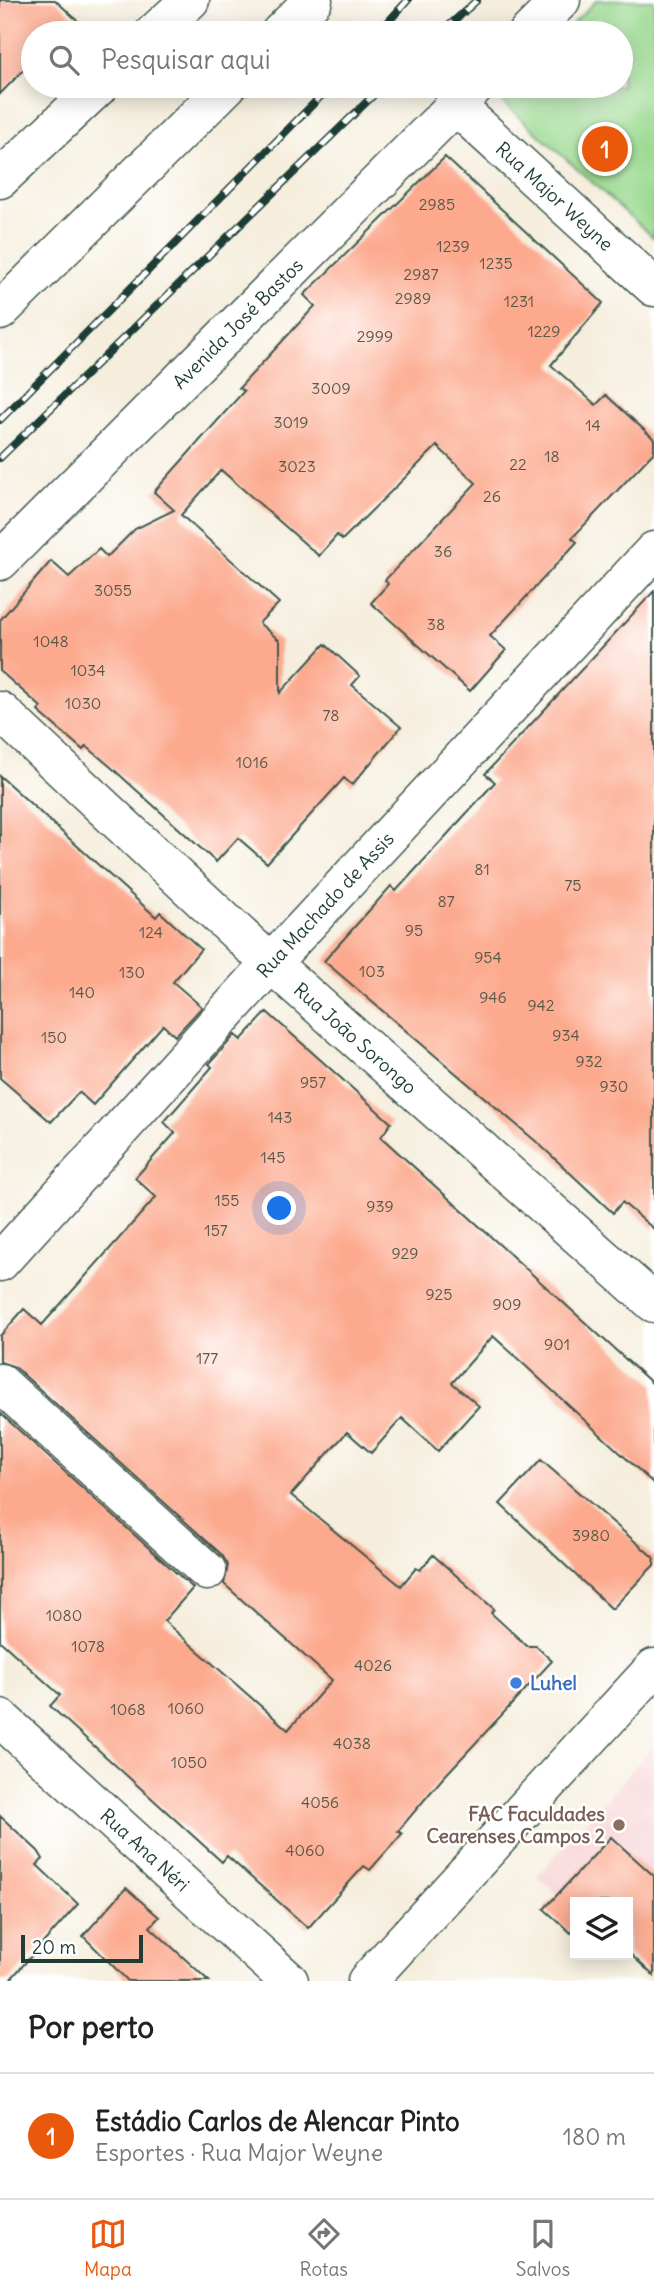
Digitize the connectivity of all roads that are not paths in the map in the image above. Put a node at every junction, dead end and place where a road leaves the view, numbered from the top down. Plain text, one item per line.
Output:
1 (190, 0) edge
2 (313, 0) edge
3 (561, 0) edge
4 (167, 21) edge
5 (292, 21) edge
6 (540, 21) edge
7 (86, 98) edge
8 (215, 98) edge
9 (462, 98) edge
10 (468, 98) edge
11 (0, 178) edge
12 (654, 287) edge
13 (0, 311) edge
14 (654, 551) edge
15 (0, 562) edge
16 (0, 711) edge
17 (271, 963) junction
18 (0, 1262) edge
19 (654, 1303) edge
20 (0, 1383) edge
21 (206, 1571) dead end
22 (654, 1668) edge
23 (0, 1718) edge
24 (289, 1981) edge
25 (367, 1981) edge

1 - 4 street
2 - 5 street
3 - 6 street
7 - 11 street
8 - 13 street
9 - 15 street, Avenida José Bastos
10 - 12 street, Rua Major Weyne
14 - 17 street, Rua Machado de Assis
16 - 17 street, Rua João Sorongo
17 - 18 street, Rua Machado de Assis
17 - 19 street, Rua João Sorongo
20 - 21 street
22 - 25 street
23 - 24 street, Rua Ana Néri

